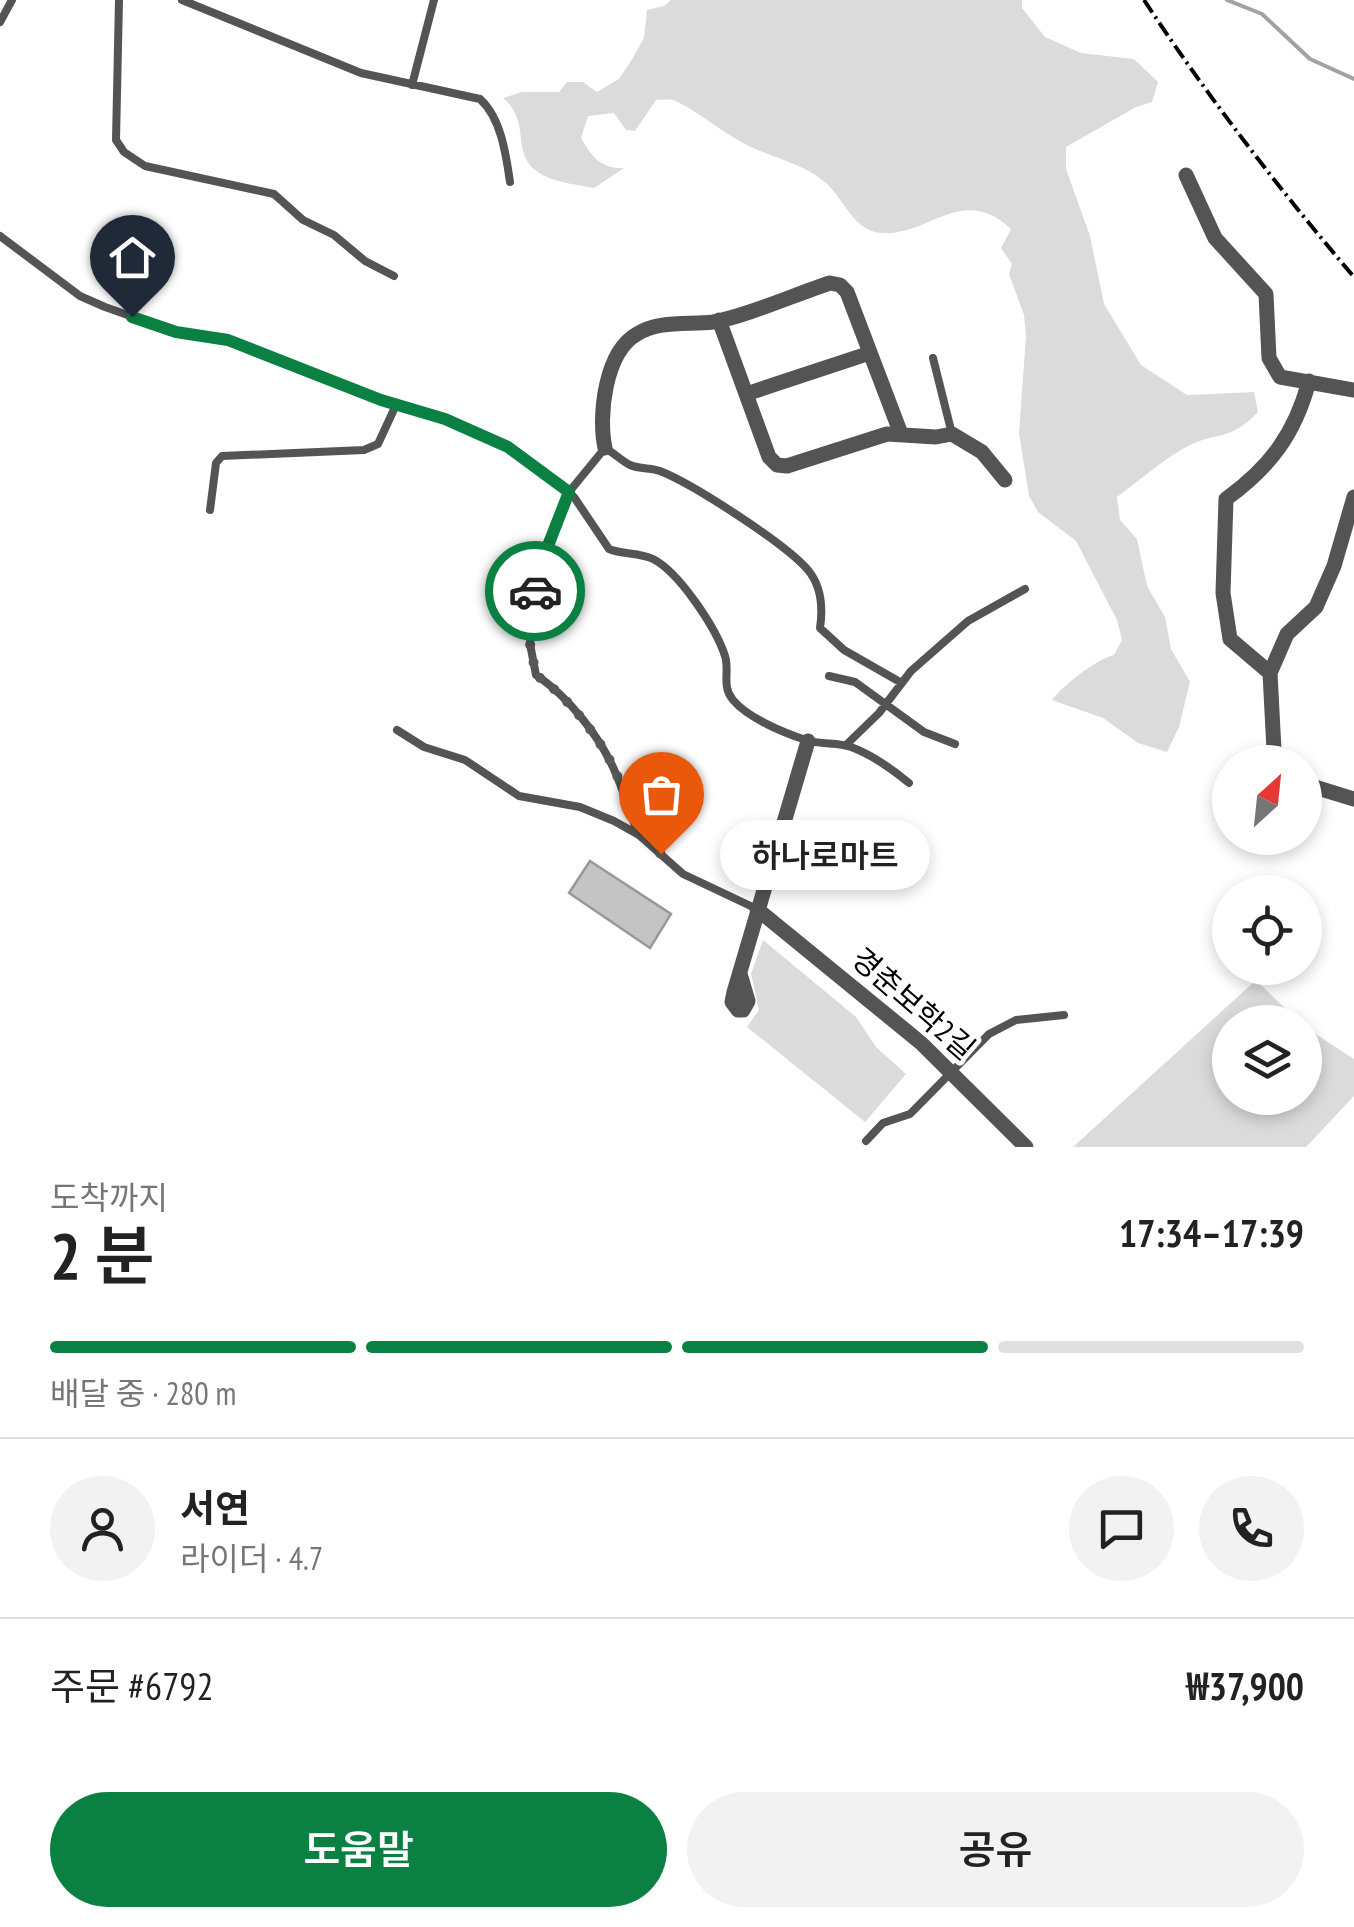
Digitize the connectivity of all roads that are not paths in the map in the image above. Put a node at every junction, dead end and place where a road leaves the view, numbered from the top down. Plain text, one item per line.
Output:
1 (12, 0) edge
2 (119, 0) edge
3 (182, 0) edge
4 (434, 0) edge
5 (0, 22) edge
6 (412, 84) junction
7 (1186, 174) dead end
8 (510, 182) dead end
9 (0, 236) edge
10 (394, 276) dead end
11 (719, 320) junction
12 (870, 353) junction
13 (934, 358) dead end
14 (1310, 381) junction
15 (1354, 390) edge
16 (746, 394) junction
17 (396, 404) junction
18 (901, 434) junction
19 (952, 434) junction
20 (605, 448) junction
21 (1005, 480) dead end
22 (569, 492) junction
23 (1354, 497) edge
24 (210, 510) dead end
25 (1025, 589) dead end
26 (1270, 673) junction
27 (829, 676) dead end
28 (900, 682) junction
29 (886, 702) junction
30 (397, 730) dead end
31 (808, 741) junction
32 (955, 744) dead end
33 (846, 745) junction
34 (1274, 745) edge
35 (910, 784) dead end
36 (1322, 789) edge
37 (1354, 799) edge
38 (639, 835) junction
39 (757, 909) junction
40 (740, 974) dead end
41 (1064, 1015) dead end
42 (952, 1073) junction
43 (866, 1141) dead end
44 (1026, 1147) edge

1 - 5 lane
2 - 10 lane
3 - 6 lane
4 - 6 lane
6 - 8 lane
7 - 14 street
9 - 17 lane
11 - 12 street
11 - 16 street
11 - 20 street
12 - 16 street
12 - 18 street
13 - 19 lane
14 - 15 street
14 - 26 street
16 - 18 street
17 - 22 lane
17 - 24 lane
18 - 19 street
19 - 21 street
20 - 22 lane
20 - 28 lane
22 - 31 lane
22 - 38 lane
23 - 26 street
25 - 28 lane
26 - 34 street
27 - 29 lane
28 - 29 lane
29 - 32 lane
29 - 33 lane
30 - 38 lane
31 - 33 lane
31 - 39 street
33 - 35 lane
36 - 37 street
38 - 39 lane
39 - 40 street
39 - 42 street, 경춘보학2길
41 - 42 lane
42 - 43 lane
42 - 44 street, 경춘보학2길

